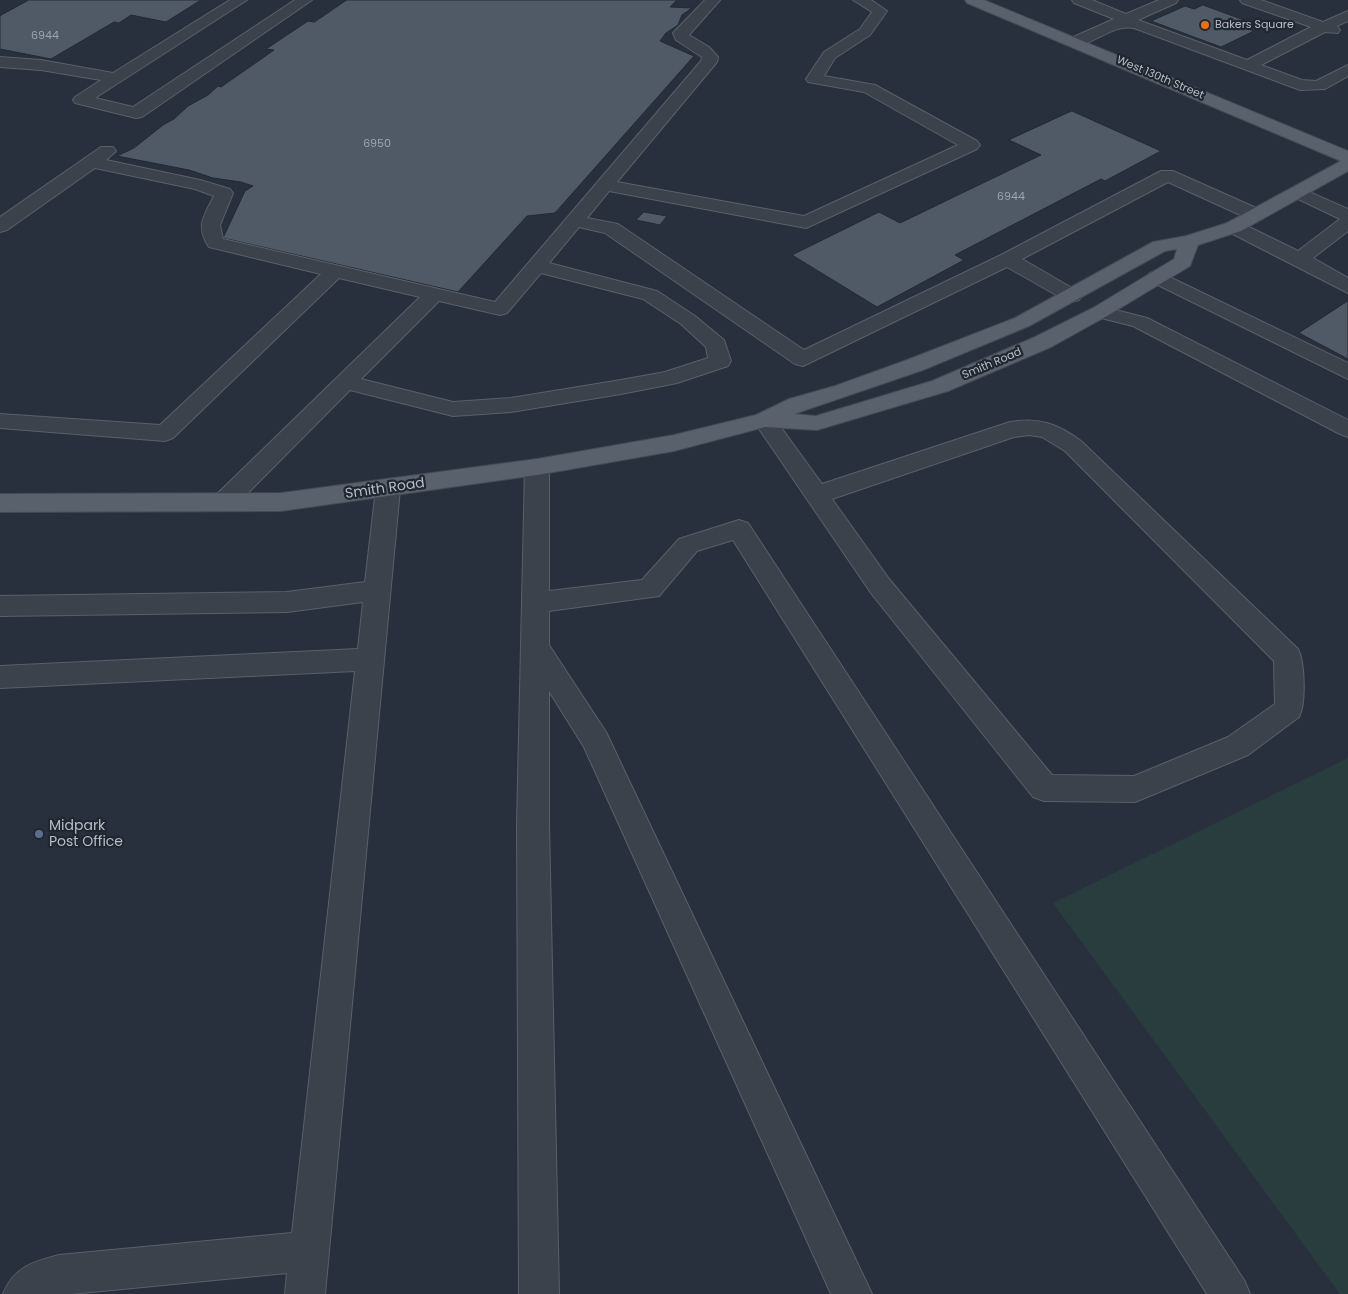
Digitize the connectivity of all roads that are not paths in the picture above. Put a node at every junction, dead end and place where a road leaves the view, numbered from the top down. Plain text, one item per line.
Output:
1 (240, 0) edge
2 (305, 0) edge
3 (713, 0) edge
4 (860, 0) edge
5 (972, 0) edge
6 (1080, 0) edge
7 (1171, 0) edge
8 (1247, 0) edge
9 (1282, 0) edge
10 (1344, 17) edge
11 (1122, 21) junction
12 (1325, 27) junction
13 (1348, 35) edge
14 (1074, 42) junction
15 (0, 62) edge
16 (1248, 65) junction
17 (1348, 70) edge
18 (116, 78) junction
19 (111, 148) dead end
20 (1348, 157) edge
21 (92, 162) junction
22 (1348, 164) edge
23 (605, 185) junction
24 (1298, 192) junction
25 (1256, 215) junction
26 (1348, 216) edge
27 (575, 221) junction
28 (1348, 222) edge
29 (0, 226) edge
30 (1234, 227) junction
31 (1189, 241) junction
32 (1008, 259) junction
33 (1299, 259) junction
34 (537, 266) junction
35 (335, 271) junction
36 (1158, 277) junction
37 (1348, 287) edge
38 (434, 294) junction
39 (1072, 296) junction
40 (1100, 312) junction
41 (1348, 372) edge
42 (346, 382) junction
43 (764, 420) junction
44 (0, 421) edge
45 (1348, 429) edge
46 (537, 467) junction
47 (388, 489) junction
48 (816, 495) junction
49 (224, 502) junction
50 (0, 503) edge
51 (377, 590) junction
52 (535, 603) junction
53 (0, 606) edge
54 (535, 648) junction
55 (370, 659) junction
56 (0, 677) edge
57 (309, 1250) junction
58 (23, 1294) edge
59 (305, 1294) edge
60 (539, 1294) edge
61 (852, 1294) edge
62 (1230, 1294) edge

1 - 18 lane
2 - 18 lane
3 - 23 lane
4 - 23 lane
5 - 14 main road, West 130th Street
6 - 11 lane
7 - 11 lane
8 - 12 lane
9 - 10 lane
10 - 12 lane
11 - 14 lane
11 - 16 lane
12 - 13 lane
12 - 16 lane
14 - 20 main road, West 130th Street
15 - 18 lane
16 - 17 lane
19 - 21 lane
21 - 29 lane
21 - 35 lane
22 - 24 main road, Smith Road
23 - 27 lane
24 - 25 main road, Smith Road
24 - 26 lane
25 - 30 main road, Smith Road
25 - 32 lane
27 - 32 lane
27 - 34 lane
28 - 33 lane
30 - 31 main road, Smith Road
30 - 33 lane
31 - 36 main road, Smith Road
31 - 39 main road, Smith Road
32 - 39 lane
33 - 37 lane
34 - 38 lane
34 - 42 lane
35 - 38 lane
35 - 44 lane
36 - 40 main road, Smith Road
36 - 41 lane
38 - 42 lane
39 - 43 main road, Smith Road
40 - 43 main road, Smith Road
40 - 45 lane
42 - 49 lane
43 - 46 main road, Smith Road
43 - 48 lane
46 - 47 main road, Smith Road
46 - 52 lane
47 - 49 main road, Smith Road
47 - 51 lane
48 - 48 lane
49 - 50 main road, Smith Road
51 - 53 lane
51 - 55 lane
52 - 54 lane
52 - 62 lane
54 - 60 lane
54 - 61 lane
55 - 56 lane
55 - 57 lane
57 - 58 lane
57 - 59 lane

